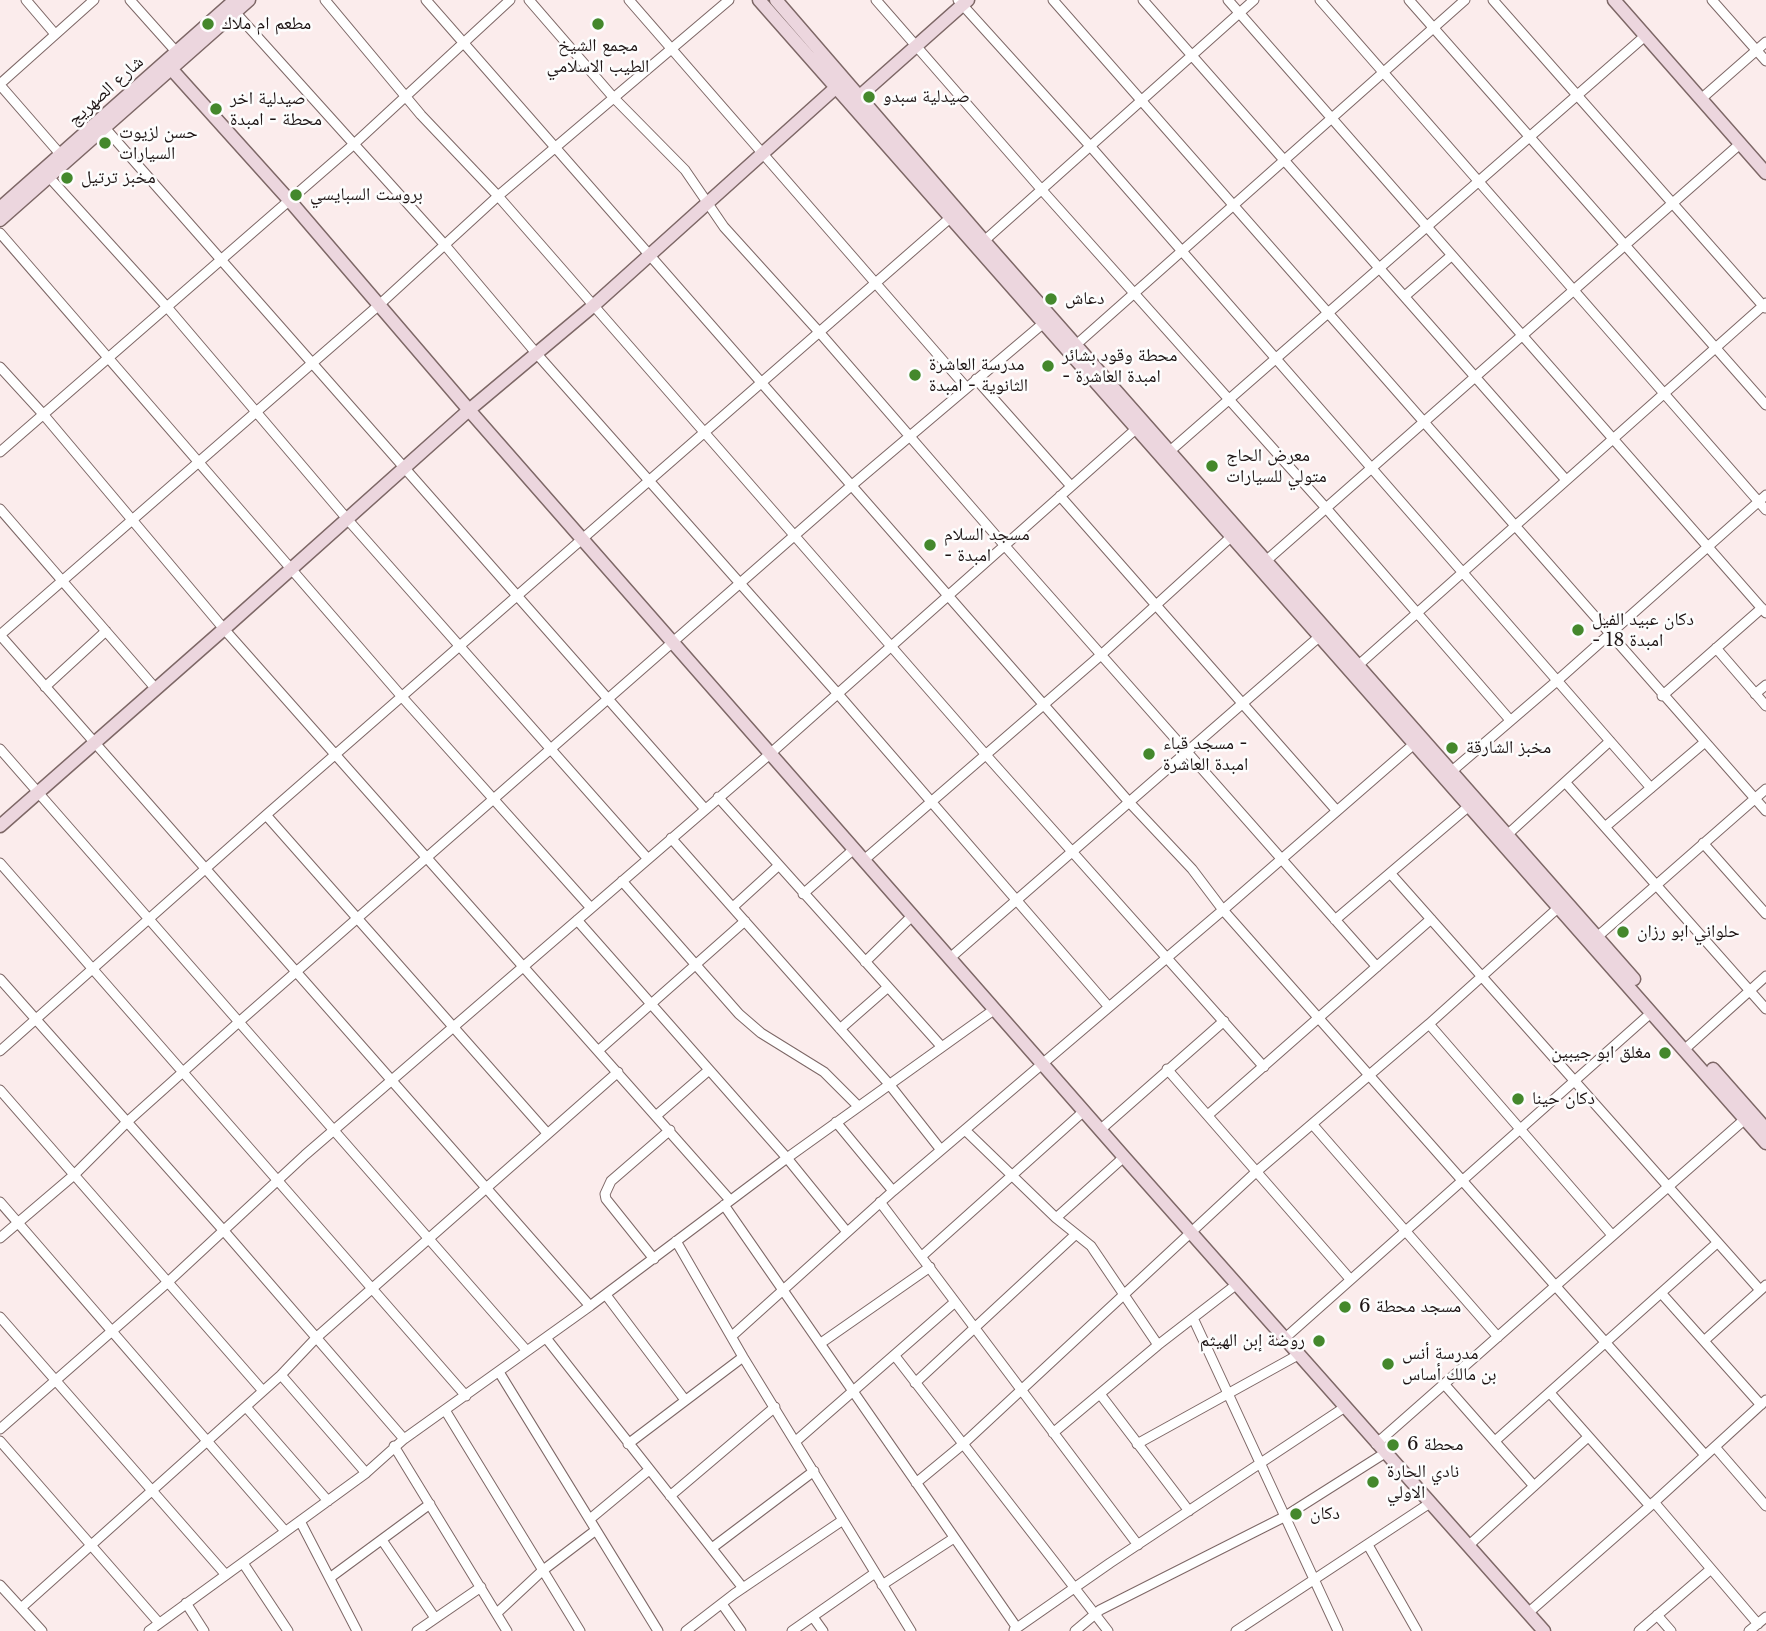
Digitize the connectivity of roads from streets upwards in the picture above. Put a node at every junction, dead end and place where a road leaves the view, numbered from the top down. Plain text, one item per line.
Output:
1 (26, 0) edge
2 (94, 0) edge
3 (130, 0) edge
4 (249, 0) edge
5 (325, 0) edge
6 (426, 0) edge
7 (510, 0) edge
8 (529, 0) edge
9 (629, 0) edge
10 (729, 0) edge
11 (759, 0) edge
12 (776, 0) edge
13 (876, 0) edge
14 (1053, 0) edge
15 (1143, 0) edge
16 (1228, 0) edge
17 (1254, 0) edge
18 (1320, 0) edge
19 (1409, 0) edge
20 (1465, 0) edge
21 (1493, 0) edge
22 (1614, 0) edge
23 (1712, 0) edge
24 (962, 2) edge
25 (235, 6) edge
26 (1239, 13) junction
27 (1434, 28) junction
28 (55, 34) junction
29 (1645, 36) junction
30 (1766, 42) edge
31 (464, 44) junction
32 (915, 46) junction
33 (671, 50) junction
34 (1757, 50) junction
35 (179, 55) junction
36 (1193, 55) junction
37 (1766, 61) edge
38 (168, 65) junction
39 (1383, 72) junction
40 (0, 84) edge
41 (840, 84) junction
42 (1578, 95) junction
43 (406, 97) junction
44 (613, 97) junction
45 (1701, 99) junction
46 (855, 100) junction
47 (1142, 101) junction
48 (1331, 118) junction
49 (105, 128) junction
50 (1529, 138) junction
51 (1741, 143) junction
52 (353, 145) junction
53 (554, 147) junction
54 (1091, 147) junction
55 (61, 155) junction
56 (761, 155) junction
57 (1283, 160) junction
58 (1766, 173) edge
59 (49, 177) junction
60 (1478, 182) junction
61 (1041, 189) junction
62 (498, 196) junction
63 (290, 201) junction
64 (2, 202) edge
65 (1671, 202) junction
66 (708, 203) junction
67 (1233, 205) junction
68 (950, 218) junction
69 (0, 220) edge
70 (1426, 227) junction
71 (0, 233) edge
72 (984, 241) junction
73 (444, 244) junction
74 (1624, 245) junction
75 (1180, 251) junction
76 (649, 255) junction
77 (1451, 257) junction
78 (221, 259) junction
79 (1380, 267) junction
80 (877, 284) junction
81 (1573, 289) junction
82 (1133, 292) junction
83 (1405, 296) junction
84 (379, 305) junction
85 (593, 306) junction
86 (1765, 306) edge
87 (167, 307) junction
88 (1327, 314) junction
89 (1048, 319) junction
90 (820, 333) junction
91 (1522, 334) junction
92 (1077, 344) junction
93 (1715, 348) junction
94 (536, 353) junction
95 (107, 358) junction
96 (1275, 358) junction
97 (312, 363) junction
98 (0, 367) edge
99 (1475, 377) junction
100 (976, 379) junction
101 (1103, 381) junction
102 (761, 383) junction
103 (965, 387) junction
104 (1665, 394) junction
105 (1229, 398) junction
106 (1766, 405) edge
107 (469, 410) junction
108 (256, 411) junction
109 (43, 414) junction
110 (1423, 423) junction
111 (1137, 428) junction
112 (707, 433) junction
113 (909, 436) junction
114 (1613, 439) junction
115 (1170, 451) junction
116 (0, 452) edge
117 (200, 462) junction
118 (1370, 468) junction
119 (403, 469) junction
120 (1566, 480) junction
121 (650, 481) junction
122 (851, 486) junction
123 (1071, 486) junction
124 (1060, 496) junction
125 (1762, 498) edge
126 (1326, 508) junction
127 (0, 509) edge
128 (1766, 510) edge
129 (132, 520) junction
130 (348, 520) junction
131 (1514, 526) junction
132 (796, 535) junction
133 (1232, 536) junction
134 (582, 540) junction
135 (1707, 546) junction
136 (1005, 547) junction
137 (1267, 560) junction
138 (291, 569) junction
139 (1464, 572) junction
140 (63, 582) junction
141 (741, 584) junction
142 (948, 596) junction
143 (518, 597) junction
144 (1156, 605) junction
145 (1764, 610) edge
146 (1415, 613) junction
147 (224, 629) junction
148 (106, 631) junction
149 (1609, 633) junction
150 (0, 635) edge
151 (1320, 636) junction
152 (673, 642) junction
153 (462, 646) junction
154 (892, 646) junction
155 (1716, 648) junction
156 (1101, 655) junction
157 (1355, 668) junction
158 (1558, 680) junction
159 (1766, 685) edge
160 (45, 687) junction
161 (156, 689) junction
162 (838, 694) junction
163 (1755, 694) junction
164 (1662, 695) junction
165 (403, 698) junction
166 (608, 699) junction
167 (1243, 702) junction
168 (1045, 704) junction
169 (1766, 706) edge
170 (1510, 720) junction
171 (1610, 741) junction
172 (1704, 742) junction
173 (94, 743) junction
174 (1414, 744) junction
175 (0, 749) edge
176 (552, 750) junction
177 (771, 752) junction
178 (1187, 752) junction
179 (986, 755) junction
180 (336, 756) junction
181 (1452, 771) junction
182 (1565, 782) junction
183 (1651, 788) junction
184 (1766, 789) edge
185 (38, 792) junction
186 (718, 797) junction
187 (1755, 799) junction
188 (494, 800) junction
189 (931, 800) junction
190 (1129, 802) junction
191 (1469, 806) junction
192 (705, 809) junction
193 (1337, 811) junction
194 (1766, 811) edge
195 (266, 815) junction
196 (0, 825) edge
197 (1605, 827) junction
198 (1507, 835) junction
199 (671, 838) junction
200 (1703, 843) junction
201 (854, 849) junction
202 (1072, 852) junction
203 (428, 858) junction
204 (648, 859) junction
205 (1282, 859) junction
206 (864, 860) junction
207 (0, 863) edge
208 (778, 866) junction
209 (205, 870) junction
210 (1390, 873) junction
211 (622, 881) junction
212 (1655, 885) junction
213 (803, 894) junction
214 (1017, 899) junction
215 (733, 907) junction
216 (1559, 907) junction
217 (591, 908) junction
218 (1223, 910) junction
219 (1766, 914) edge
220 (913, 915) junction
221 (150, 919) junction
222 (357, 919) junction
223 (1431, 919) junction
224 (578, 920) junction
225 (1335, 920) junction
226 (745, 921) junction
227 (1597, 937) junction
228 (1166, 957) junction
229 (950, 958) junction
230 (865, 962) junction
231 (695, 963) junction
232 (524, 965) junction
233 (1377, 967) junction
234 (93, 970) junction
235 (295, 972) junction
236 (1483, 976) junction
237 (1766, 976) edge
238 (0, 979) edge
239 (888, 987) junction
240 (1750, 990) junction
241 (651, 1004) junction
242 (1109, 1007) junction
243 (995, 1009) junction
244 (1766, 1009) edge
245 (1652, 1012) junction
246 (1320, 1018) junction
247 (36, 1020) junction
248 (240, 1021) junction
249 (1224, 1021) junction
250 (1429, 1024) junction
251 (453, 1027) junction
252 (840, 1029) junction
253 (941, 1046) junction
254 (1688, 1046) junction
255 (599, 1050) junction
256 (0, 1051) edge
257 (1043, 1064) junction
258 (1264, 1067) junction
259 (1167, 1069) junction
260 (709, 1070) junction
261 (618, 1072) junction
262 (183, 1073) junction
263 (1370, 1074) junction
264 (1574, 1080) junction
265 (392, 1082) junction
266 (889, 1084) junction
267 (0, 1090) edge
268 (858, 1106) junction
269 (1084, 1111) junction
270 (657, 1115) junction
271 (1208, 1115) junction
272 (1745, 1119) junction
273 (127, 1122) junction
274 (836, 1122) junction
275 (1313, 1125) junction
276 (1520, 1129) junction
277 (1766, 1129) edge
278 (335, 1130) junction
279 (670, 1130) junction
280 (965, 1130) junction
281 (1100, 1130) junction
282 (547, 1133) junction
283 (1766, 1143) edge
284 (941, 1150) junction
285 (1124, 1157) junction
286 (787, 1158) junction
287 (1256, 1172) junction
288 (74, 1175) junction
289 (1012, 1177) junction
290 (1462, 1179) junction
291 (277, 1180) junction
292 (1668, 1186) junction
293 (486, 1190) junction
294 (893, 1191) junction
295 (0, 1202) edge
296 (880, 1202) junction
297 (727, 1203) junction
298 (1056, 1218) junction
299 (19, 1223) junction
300 (1406, 1230) junction
301 (224, 1231) junction
302 (847, 1232) junction
303 (1191, 1232) junction
304 (1076, 1234) junction
305 (1612, 1235) junction
306 (0, 1238) edge
307 (429, 1240) junction
308 (676, 1241) junction
309 (1717, 1243) junction
310 (922, 1256) junction
311 (654, 1259) junction
312 (930, 1267) junction
313 (1350, 1279) junction
314 (168, 1282) junction
315 (1237, 1284) junction
316 (1556, 1286) junction
317 (1763, 1287) edge
318 (373, 1288) junction
319 (783, 1289) junction
320 (1662, 1294) junction
321 (606, 1295) junction
322 (1125, 1295) junction
323 (956, 1302) junction
324 (590, 1306) junction
325 (0, 1317) edge
326 (1193, 1318) junction
327 (976, 1328) junction
328 (110, 1332) junction
329 (732, 1336) junction
330 (317, 1337) junction
331 (1498, 1337) junction
332 (547, 1338) junction
333 (1284, 1339) junction
334 (1704, 1340) junction
335 (1606, 1342) junction
336 (821, 1343) junction
337 (1158, 1345) junction
338 (527, 1351) junction
339 (1298, 1355) junction
340 (895, 1356) junction
341 (743, 1357) junction
342 (499, 1372) junction
343 (281, 1375) junction
344 (55, 1381) junction
345 (915, 1383) junction
346 (1445, 1385) junction
347 (1021, 1390) junction
348 (263, 1391) junction
349 (854, 1392) junction
350 (1550, 1393) junction
351 (1100, 1394) junction
352 (1227, 1394) junction
353 (466, 1396) junction
354 (685, 1400) junction
355 (1764, 1402) edge
356 (246, 1407) junction
357 (1345, 1407) junction
358 (775, 1408) junction
359 (445, 1410) junction
360 (0, 1429) edge
361 (1053, 1433) junction
362 (1588, 1437) junction
363 (404, 1439) junction
364 (0, 1441) edge
365 (796, 1441) junction
366 (1494, 1441) junction
367 (206, 1442) junction
368 (628, 1444) junction
369 (1137, 1444) junction
370 (962, 1445) junction
371 (394, 1446) junction
372 (1715, 1447) junction
373 (1381, 1449) junction
374 (1705, 1455) junction
375 (1260, 1463) junction
376 (649, 1470) junction
377 (814, 1471) junction
378 (366, 1473) junction
379 (916, 1483) junction
380 (1534, 1486) junction
381 (152, 1491) junction
382 (670, 1496) junction
383 (328, 1501) junction
384 (1430, 1503) junction
385 (430, 1504) junction
386 (1652, 1504) junction
387 (1766, 1506) edge
388 (1189, 1511) junction
389 (1284, 1517) junction
390 (590, 1519) junction
391 (843, 1520) junction
392 (300, 1521) junction
393 (596, 1530) junction
394 (285, 1531) junction
395 (954, 1538) junction
396 (383, 1540) junction
397 (91, 1545) junction
398 (1138, 1545) junction
399 (1367, 1545) junction
400 (1468, 1546) junction
401 (712, 1548) junction
402 (243, 1563) junction
403 (1711, 1569) junction
404 (542, 1571) junction
405 (875, 1573) junction
406 (226, 1575) junction
407 (331, 1577) junction
408 (1315, 1580) junction
409 (0, 1585) edge
410 (882, 1585) junction
411 (481, 1587) junction
412 (743, 1588) junction
413 (1074, 1589) junction
414 (186, 1603) junction
415 (722, 1604) junction
416 (21, 1608) junction
417 (497, 1613) junction
418 (1528, 1613) junction
419 (1094, 1614) junction
420 (1657, 1615) junction
421 (813, 1617) junction
422 (1766, 1617) edge
423 (435, 1618) junction
424 (159, 1623) junction
425 (1758, 1624) junction
426 (1015, 1630) edge
427 (42, 1631) edge
428 (149, 1631) edge
429 (204, 1631) edge
430 (288, 1631) edge
431 (357, 1631) edge
432 (417, 1631) edge
433 (507, 1631) edge
434 (580, 1631) edge
435 (658, 1631) edge
436 (686, 1631) edge
437 (741, 1631) edge
438 (792, 1631) edge
439 (823, 1631) edge
440 (911, 1631) edge
441 (1075, 1631) edge
442 (1108, 1631) edge
443 (1236, 1631) edge
444 (1338, 1631) edge
445 (1417, 1631) edge
446 (1545, 1631) edge
447 (1639, 1631) edge
448 (1671, 1631) edge
449 (1749, 1631) edge

1 - 28 street
2 - 28 street
3 - 35 street
4 - 25 street
5 - 43 street
6 - 31 street
7 - 31 street
8 - 44 street
9 - 33 street
10 - 33 street
11 - 41 street
12 - 41 street
13 - 32 street
14 - 47 street
15 - 36 street
16 - 26 street
17 - 26 street
18 - 39 street
19 - 27 street
20 - 27 street
21 - 42 street
22 - 29 street
23 - 34 street
24 - 32 street
24 - 54 street
25 - 35 street
25 - 52 street
26 - 36 street
26 - 48 street
27 - 39 street
27 - 50 street
28 - 40 street
29 - 42 street
29 - 45 street
30 - 34 street
31 - 43 street
31 - 53 street
32 - 46 street
32 - 61 street
33 - 44 street
33 - 56 street
34 - 37 street
34 - 45 street
35 - 38 street
36 - 47 street
36 - 57 street
38 - 49 street
38 - 55 street, شارع الصهريج
38 - 63 street
39 - 48 street
39 - 60 street
40 - 55 street
41 - 46 street
41 - 56 street
42 - 50 street
42 - 65 street
43 - 52 street
43 - 62 street
44 - 53 street
44 - 66 street
45 - 51 street
46 - 68 street
46 - 72 street
47 - 54 street
47 - 67 street
48 - 57 street
48 - 70 street
49 - 59 street
49 - 78 street
50 - 60 street
50 - 74 street
51 - 58 street
51 - 65 street
52 - 63 street
52 - 73 street
53 - 62 street
53 - 76 street
54 - 61 street
54 - 75 street
55 - 64 street, شارع الصهريج
56 - 66 street
56 - 80 street
57 - 67 street
57 - 79 street
59 - 69 street
59 - 87 street
60 - 70 street
60 - 81 street
61 - 72 street
61 - 82 street
62 - 73 street
62 - 85 street
63 - 78 street
63 - 84 street
65 - 74 street
65 - 86 street
66 - 76 street
66 - 90 street
67 - 75 street
67 - 88 street
68 - 80 street
68 - 89 street
70 - 77 street
70 - 79 street
71 - 95 street
72 - 89 street
73 - 84 street
73 - 94 street
74 - 81 street
74 - 93 street
75 - 82 street
75 - 96 street
76 - 85 street
76 - 102 street
77 - 83 street
77 - 91 street
78 - 87 street
78 - 97 street
79 - 83 street
79 - 88 street
80 - 90 street
80 - 103 street
81 - 91 street
81 - 104 street
82 - 92 street
82 - 105 street
83 - 99 street
84 - 97 street
84 - 107 street
85 - 94 street
85 - 112 street
86 - 93 street
87 - 95 street
87 - 108 street
88 - 96 street
88 - 110 street
89 - 92 street
89 - 100 street
89 - 101 street
90 - 102 street
90 - 113 street
91 - 99 street
91 - 114 street
92 - 101 street
93 - 104 street
93 - 106 street
94 - 107 street
94 - 121 street
95 - 109 street
95 - 117 street
96 - 105 street
96 - 118 street
97 - 108 street
97 - 119 street
98 - 109 street
99 - 110 street
99 - 120 street
100 - 103 street
100 - 123 street
101 - 111 street
101 - 115 street
102 - 112 street
102 - 122 street
103 - 113 street
104 - 114 street
104 - 125 street
105 - 115 street
105 - 126 street
107 - 119 street
107 - 134 street
108 - 117 street
108 - 130 street
109 - 116 street
109 - 129 street
110 - 118 street
110 - 131 street
111 - 123 street
111 - 133 street
112 - 121 street
112 - 132 street
113 - 122 street
113 - 136 street
114 - 120 street
114 - 135 street
115 - 137 street
117 - 129 street
117 - 138 street
118 - 126 street
118 - 139 street
119 - 130 street
119 - 143 street
120 - 131 street
121 - 134 street
121 - 141 street
122 - 132 street
122 - 142 street
123 - 124 street
124 - 136 street
124 - 144 street
125 - 128 street
125 - 135 street
126 - 137 street
126 - 146 street
127 - 140 street
129 - 140 street
129 - 147 street
130 - 138 street
130 - 153 street
131 - 139 street
131 - 149 street
132 - 141 street
132 - 154 street
133 - 144 street
133 - 151 street
134 - 143 street
134 - 152 street
135 - 145 street
135 - 149 street
136 - 142 street
136 - 156 street
137 - 157 street
138 - 147 street
138 - 165 street
139 - 146 street
139 - 158 street
140 - 148 street
140 - 150 street
141 - 152 street
141 - 162 street
142 - 154 street
142 - 168 street
143 - 153 street
143 - 166 street
144 - 156 street
144 - 167 street
145 - 155 street
146 - 157 street
146 - 170 street
147 - 161 street
147 - 180 street
148 - 160 street
148 - 161 street
149 - 158 street
149 - 164 street
150 - 160 street
151 - 157 street
151 - 167 street
152 - 166 street
152 - 177 street
153 - 165 street
153 - 176 street
154 - 162 street
154 - 179 street
155 - 163 street
155 - 164 street
156 - 168 street
156 - 178 street
157 - 174 street
157 - 181 street
158 - 170 street
158 - 171 street
159 - 163 street
160 - 173 street
161 - 173 street
162 - 177 street
162 - 189 street
163 - 169 street
164 - 172 street
165 - 180 street
165 - 188 street
166 - 176 street
166 - 192 street
167 - 178 street
167 - 193 street
168 - 179 street
168 - 190 street
170 - 181 street
171 - 182 street
171 - 183 street
172 - 183 street
172 - 187 street
173 - 185 street
173 - 209 street
174 - 191 street
174 - 193 street
175 - 185 street
176 - 188 street
176 - 204 street
177 - 186 street
177 - 201 street
178 - 190 street
178 - 205 street
179 - 189 street
179 - 202 street
180 - 195 street
180 - 203 street
181 - 198 street
182 - 197 street
182 - 198 street
183 - 197 street
184 - 187 street
185 - 196 street
185 - 221 street
186 - 192 street
186 - 208 street
187 - 194 street
187 - 200 street
188 - 203 street
188 - 217 street
189 - 206 street
189 - 214 street
190 - 202 street
190 - 218 street
191 - 210 street
191 - 216 street
192 - 199 street
193 - 205 street
195 - 209 street
195 - 222 street
197 - 212 street
198 - 227 street
199 - 204 street
199 - 215 street
200 - 212 street
200 - 219 street
201 - 206 street
201 - 213 street
202 - 214 street
202 - 228 street
203 - 222 street
203 - 232 street
204 - 211 street
205 - 218 street
205 - 225 street
206 - 220 street
207 - 234 street
208 - 213 street
208 - 215 street
209 - 221 street
209 - 235 street
210 - 223 street
210 - 225 street
211 - 217 street
211 - 231 street
212 - 227 street
212 - 240 street
213 - 230 street
214 - 229 street
214 - 242 street
215 - 226 street
216 - 236 street
216 - 245 street
217 - 224 street
218 - 228 street
218 - 246 street
220 - 229 street
220 - 230 street
221 - 234 street
221 - 248 street
222 - 235 street
222 - 251 street
223 - 233 street
223 - 236 street
224 - 232 street
224 - 241 street
225 - 233 street
226 - 231 street
226 - 252 street
227 - 254 street
228 - 242 street
228 - 249 street
229 - 243 street
230 - 239 street
231 - 241 street
231 - 268 street
232 - 251 street
232 - 255 street
233 - 246 street
234 - 247 street
234 - 262 street
235 - 248 street
235 - 265 street
236 - 250 street
236 - 264 street
237 - 240 street
238 - 247 street
239 - 252 street
239 - 253 street
240 - 244 street
240 - 254 street
241 - 255 street
241 - 260 street
242 - 257 street
243 - 253 street
243 - 257 street
245 - 254 street
245 - 264 street
246 - 258 street
246 - 263 street
247 - 256 street
247 - 273 street
248 - 262 street
248 - 278 street
249 - 258 street
249 - 259 street
250 - 263 street
250 - 276 street
251 - 265 street
251 - 282 street
252 - 266 street
253 - 266 street
254 - 272 street
254 - 277 street
255 - 261 street
257 - 269 street
257 - 280 street
258 - 271 street
259 - 271 street
259 - 281 street
260 - 270 street
260 - 286 street
261 - 270 street
261 - 282 street
262 - 273 street
262 - 291 street
263 - 275 street
263 - 290 street
264 - 276 street
264 - 292 street
265 - 278 street
265 - 293 street
266 - 268 street
266 - 284 street
267 - 288 street
268 - 274 street
269 - 281 street
269 - 289 street
270 - 279 street
271 - 287 street
272 - 283 street
272 - 292 street
273 - 288 street
273 - 301 street
274 - 286 street
274 - 294 street
275 - 287 street
275 - 300 street
276 - 290 street
276 - 305 street
278 - 291 street
278 - 307 street
279 - 297 street
279 - 311 street
280 - 284 street
280 - 289 street
281 - 285 street
282 - 293 street
284 - 294 street
285 - 298 street
285 - 303 street
286 - 297 street
286 - 302 street
287 - 303 street
287 - 313 street
288 - 299 street
288 - 314 street
289 - 298 street
289 - 310 street
290 - 300 street
290 - 316 street
291 - 301 street
291 - 318 street
292 - 305 street
292 - 309 street
293 - 307 street
293 - 324 street
294 - 296 street
295 - 299 street
296 - 302 street
296 - 310 street
297 - 308 street
297 - 319 street
298 - 304 street
299 - 306 street
299 - 328 street
300 - 313 street
300 - 331 street
301 - 314 street
301 - 330 street
302 - 319 street
303 - 315 street
303 - 322 street
304 - 322 street
304 - 327 street
305 - 316 street
307 - 318 street
307 - 338 street
308 - 311 street
308 - 329 street
309 - 317 street
309 - 320 street
310 - 312 street
311 - 321 street
312 - 323 street
312 - 336 street
313 - 333 street
314 - 328 street
314 - 348 street
315 - 326 street
315 - 333 street
316 - 331 street
316 - 335 street
317 - 334 street
318 - 330 street
318 - 353 street
319 - 329 street
319 - 336 street
320 - 334 street
320 - 335 street
321 - 324 street
321 - 354 street
322 - 337 street
322 - 347 street
323 - 327 street
323 - 340 street
324 - 332 street
325 - 344 street
326 - 337 street
326 - 352 street
327 - 345 street
327 - 347 street
328 - 344 street
328 - 367 street
329 - 341 street
330 - 343 street
330 - 363 street
331 - 346 street
332 - 338 street
332 - 368 street
333 - 339 street
334 - 355 street
335 - 350 street
335 - 374 street
336 - 349 street
337 - 351 street
338 - 342 street
339 - 352 street
339 - 357 street
340 - 345 street
340 - 349 street
341 - 354 street
341 - 358 street
342 - 353 street
342 - 390 street
343 - 348 street
343 - 378 street
344 - 360 street
344 - 381 street
345 - 370 street
346 - 366 street
346 - 373 street
347 - 361 street
347 - 370 street
348 - 356 street
349 - 365 street
349 - 379 street
350 - 362 street
350 - 366 street
351 - 361 street
351 - 369 street
352 - 369 street
352 - 375 street
353 - 359 street
354 - 368 street
355 - 372 street
356 - 367 street
356 - 383 street
357 - 373 street
357 - 375 street
358 - 365 street
358 - 382 street
359 - 363 street
359 - 404 street
361 - 398 street
362 - 380 street
362 - 386 street
363 - 371 street
364 - 397 street
365 - 377 street
366 - 380 street
367 - 381 street
367 - 394 street
368 - 376 street
369 - 388 street
370 - 379 street
370 - 413 street
371 - 378 street
371 - 385 street
372 - 374 street
372 - 387 street
373 - 384 street
373 - 389 street
374 - 386 street
375 - 388 street
375 - 389 street
376 - 382 street
376 - 390 street
377 - 391 street
377 - 401 street
378 - 383 street
379 - 395 street
380 - 400 street
381 - 397 street
381 - 406 street
382 - 401 street
383 - 392 street
384 - 399 street
384 - 400 street
385 - 396 street
385 - 411 street
386 - 403 street
386 - 418 street
388 - 398 street
389 - 408 street
389 - 419 street
390 - 393 street
391 - 405 street
391 - 412 street
392 - 394 street
392 - 407 street
393 - 404 street
393 - 435 street
394 - 402 street
395 - 410 street
395 - 426 street
396 - 407 street
396 - 423 street
397 - 416 street
397 - 424 street
398 - 413 street
399 - 408 street
399 - 445 street
400 - 418 street
401 - 412 street
402 - 406 street
402 - 430 street
403 - 420 street
403 - 425 street
404 - 417 street
404 - 434 street
405 - 410 street
405 - 421 street
406 - 414 street
407 - 431 street
408 - 443 street
408 - 444 street
409 - 416 street
410 - 440 street
411 - 417 street
411 - 423 street
412 - 415 street
413 - 419 street
413 - 426 street
414 - 424 street
414 - 429 street
415 - 436 street
415 - 437 street
416 - 427 street
417 - 433 street
418 - 446 street
419 - 441 street
419 - 442 street
420 - 447 street
420 - 448 street
421 - 438 street
421 - 439 street
422 - 425 street
423 - 432 street
424 - 428 street
425 - 449 street

